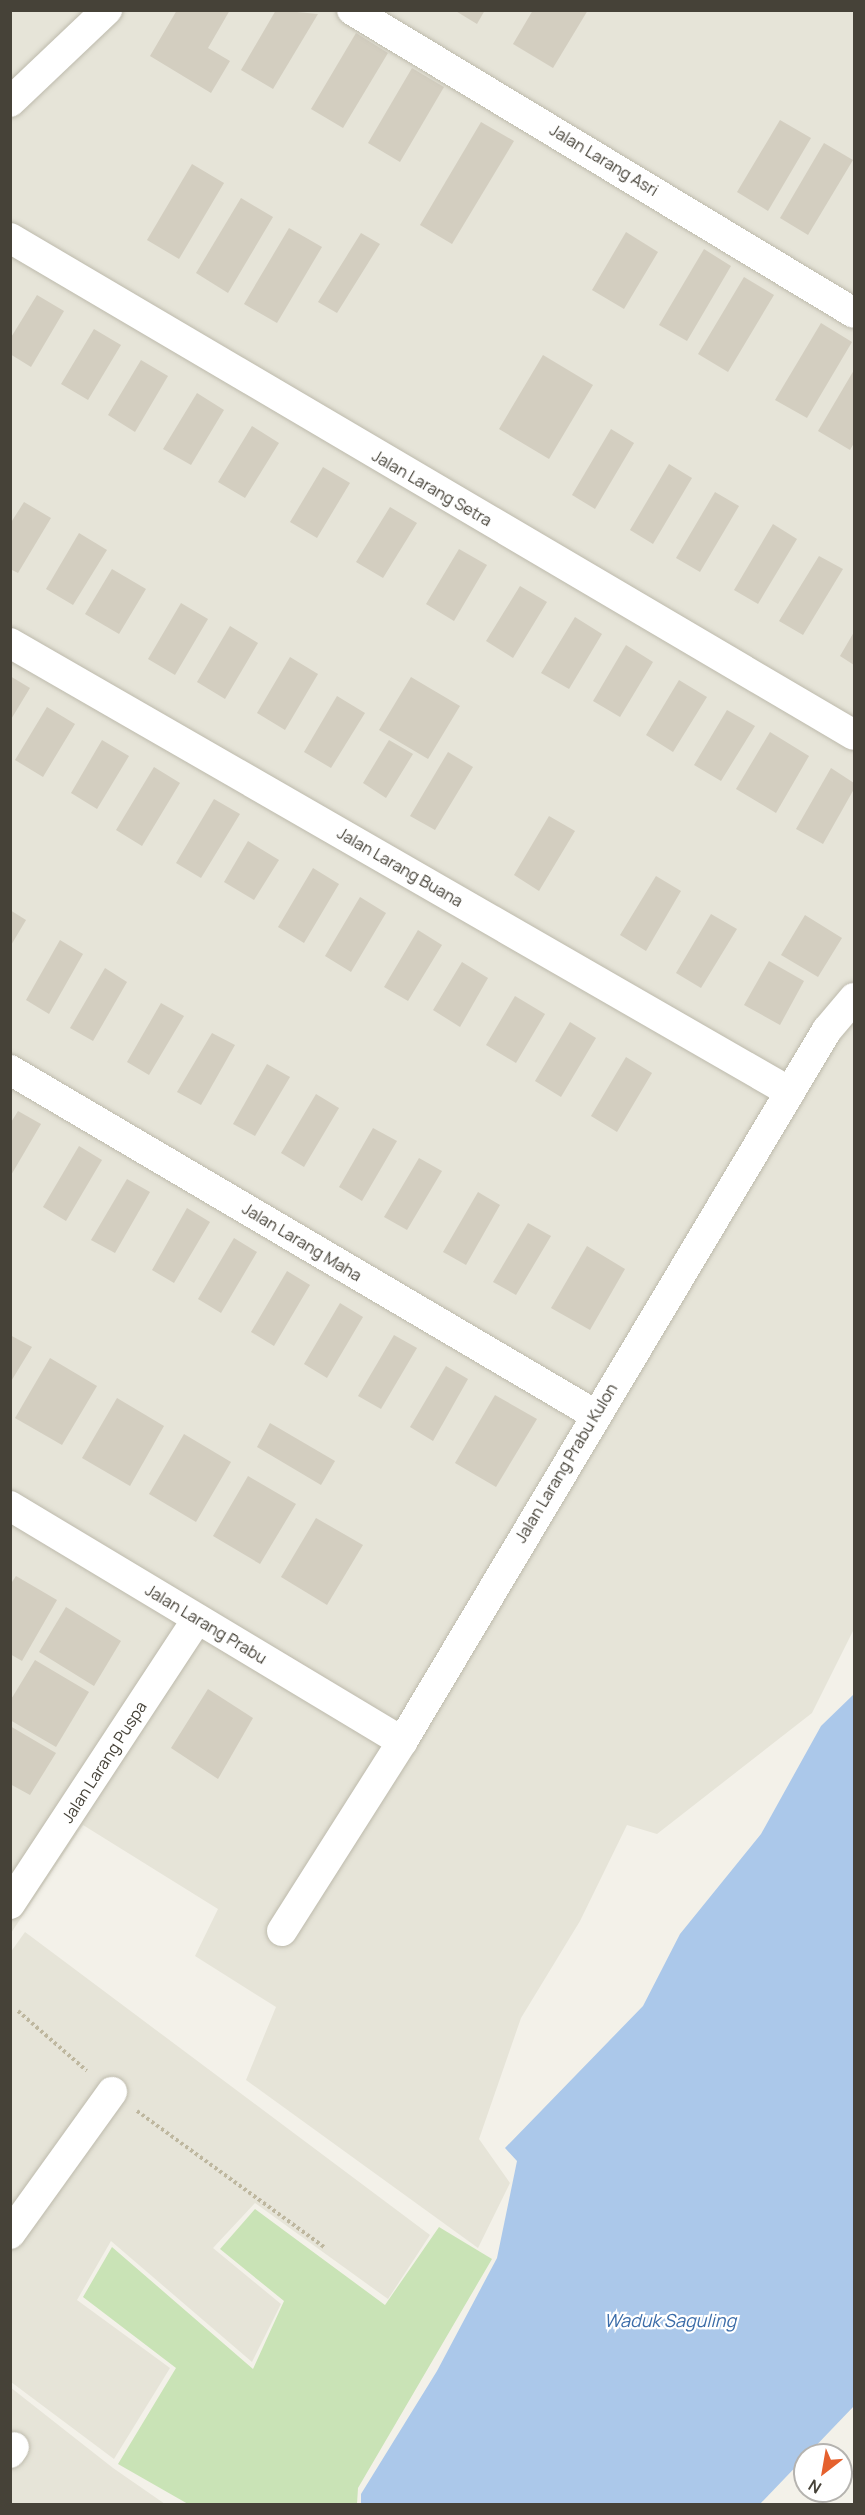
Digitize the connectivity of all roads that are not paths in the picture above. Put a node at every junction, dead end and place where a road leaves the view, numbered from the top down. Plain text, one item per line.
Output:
1 (107, 10) edge
2 (352, 10) edge
3 (10, 102) edge
4 (10, 238) edge
5 (855, 313) edge
6 (10, 643) edge
7 (855, 735) edge
8 (855, 998) edge
9 (10, 1070) edge
10 (789, 1092) junction
11 (594, 1414) junction
12 (10, 1506) edge
13 (197, 1619) junction
14 (402, 1742) junction
15 (10, 1904) edge
16 (282, 1931) dead end
17 (112, 2092) road end
18 (10, 2234) edge

1 - 3 street
2 - 5 street, Jalan Larang Asri
4 - 7 street, Jalan Larang Setra
6 - 10 street, Jalan Larang Buana
8 - 10 street, Jalan Larang Prabu Kulon
9 - 11 street, Jalan Larang Maha
10 - 11 street, Jalan Larang Prabu Kulon
11 - 14 street, Jalan Larang Prabu Kulon
12 - 13 street, Jalan Larang Prabu
13 - 14 street, Jalan Larang Prabu
13 - 15 street, Jalan Larang Puspa
14 - 16 street, Jalan Larang Prabu Kulon
17 - 18 street

